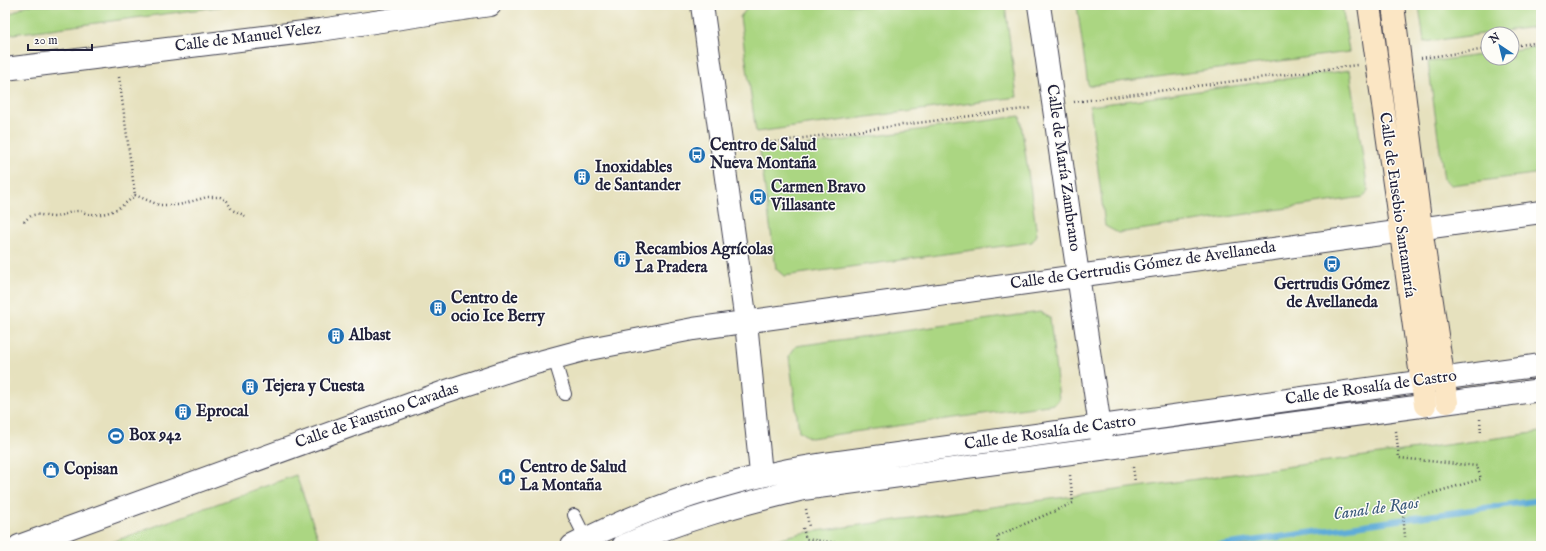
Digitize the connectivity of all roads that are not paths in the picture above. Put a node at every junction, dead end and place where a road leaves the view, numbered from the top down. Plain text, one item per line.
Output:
1 (490, 5) edge
2 (702, 5) edge
3 (1039, 5) edge
4 (1369, 5) edge
5 (1393, 5) edge
6 (353, 14) edge
7 (5, 69) edge
8 (1541, 212) edge
9 (1422, 228) junction
10 (1400, 231) junction
11 (1078, 275) junction
12 (746, 322) junction
13 (554, 358) junction
14 (1541, 366) edge
15 (1445, 378) junction
16 (1422, 381) junction
17 (1541, 390) edge
18 (565, 394) dead end
19 (1447, 402) junction
20 (1425, 405) junction
21 (1099, 426) junction
22 (1103, 450) junction
23 (761, 474) junction
24 (574, 515) dead end
25 (579, 542) edge
26 (19, 546) edge
27 (623, 546) edge

1 - 6 street, Calle de Manuel Velez
2 - 12 street
3 - 11 street, Calle de María Zambrano
4 - 10 main road, Calle de Eusebio Santamaría
5 - 9 main road, Calle de Eusebio Santamaría
6 - 7 street, Calle de Manuel Velez
8 - 9 street, Calle de Gertrudis Gómez de Avellaneda
9 - 10 street, Calle de Gertrudis Gómez de Avellaneda
9 - 15 main road, Calle de Eusebio Santamaría
10 - 11 street, Calle de Gertrudis Gómez de Avellaneda
10 - 16 main road, Calle de Eusebio Santamaría
11 - 12 street, Calle de Gertrudis Gómez de Avellaneda
11 - 21 street, Calle de María Zambrano
12 - 13 street, Calle de Faustino Cavadas
12 - 23 street
13 - 18 lane
13 - 26 street, Calle de Faustino Cavadas
14 - 15 street, Calle de Rosalía de Castro
15 - 16 street, Calle de Rosalía de Castro
15 - 19 main road, Calle de Eusebio Santamaría
16 - 20 main road, Calle de Eusebio Santamaría
16 - 21 street, Calle de Rosalía de Castro
17 - 19 street, Calle de Rosalía de Castro
19 - 20 street, Calle de Rosalía de Castro
20 - 22 street, Calle de Rosalía de Castro
21 - 22 street, Calle de María Zambrano
21 - 23 street, Calle de Rosalía de Castro
22 - 27 street, Calle de Rosalía de Castro
23 - 25 street, Calle de Rosalía de Castro
24 - 25 lane

